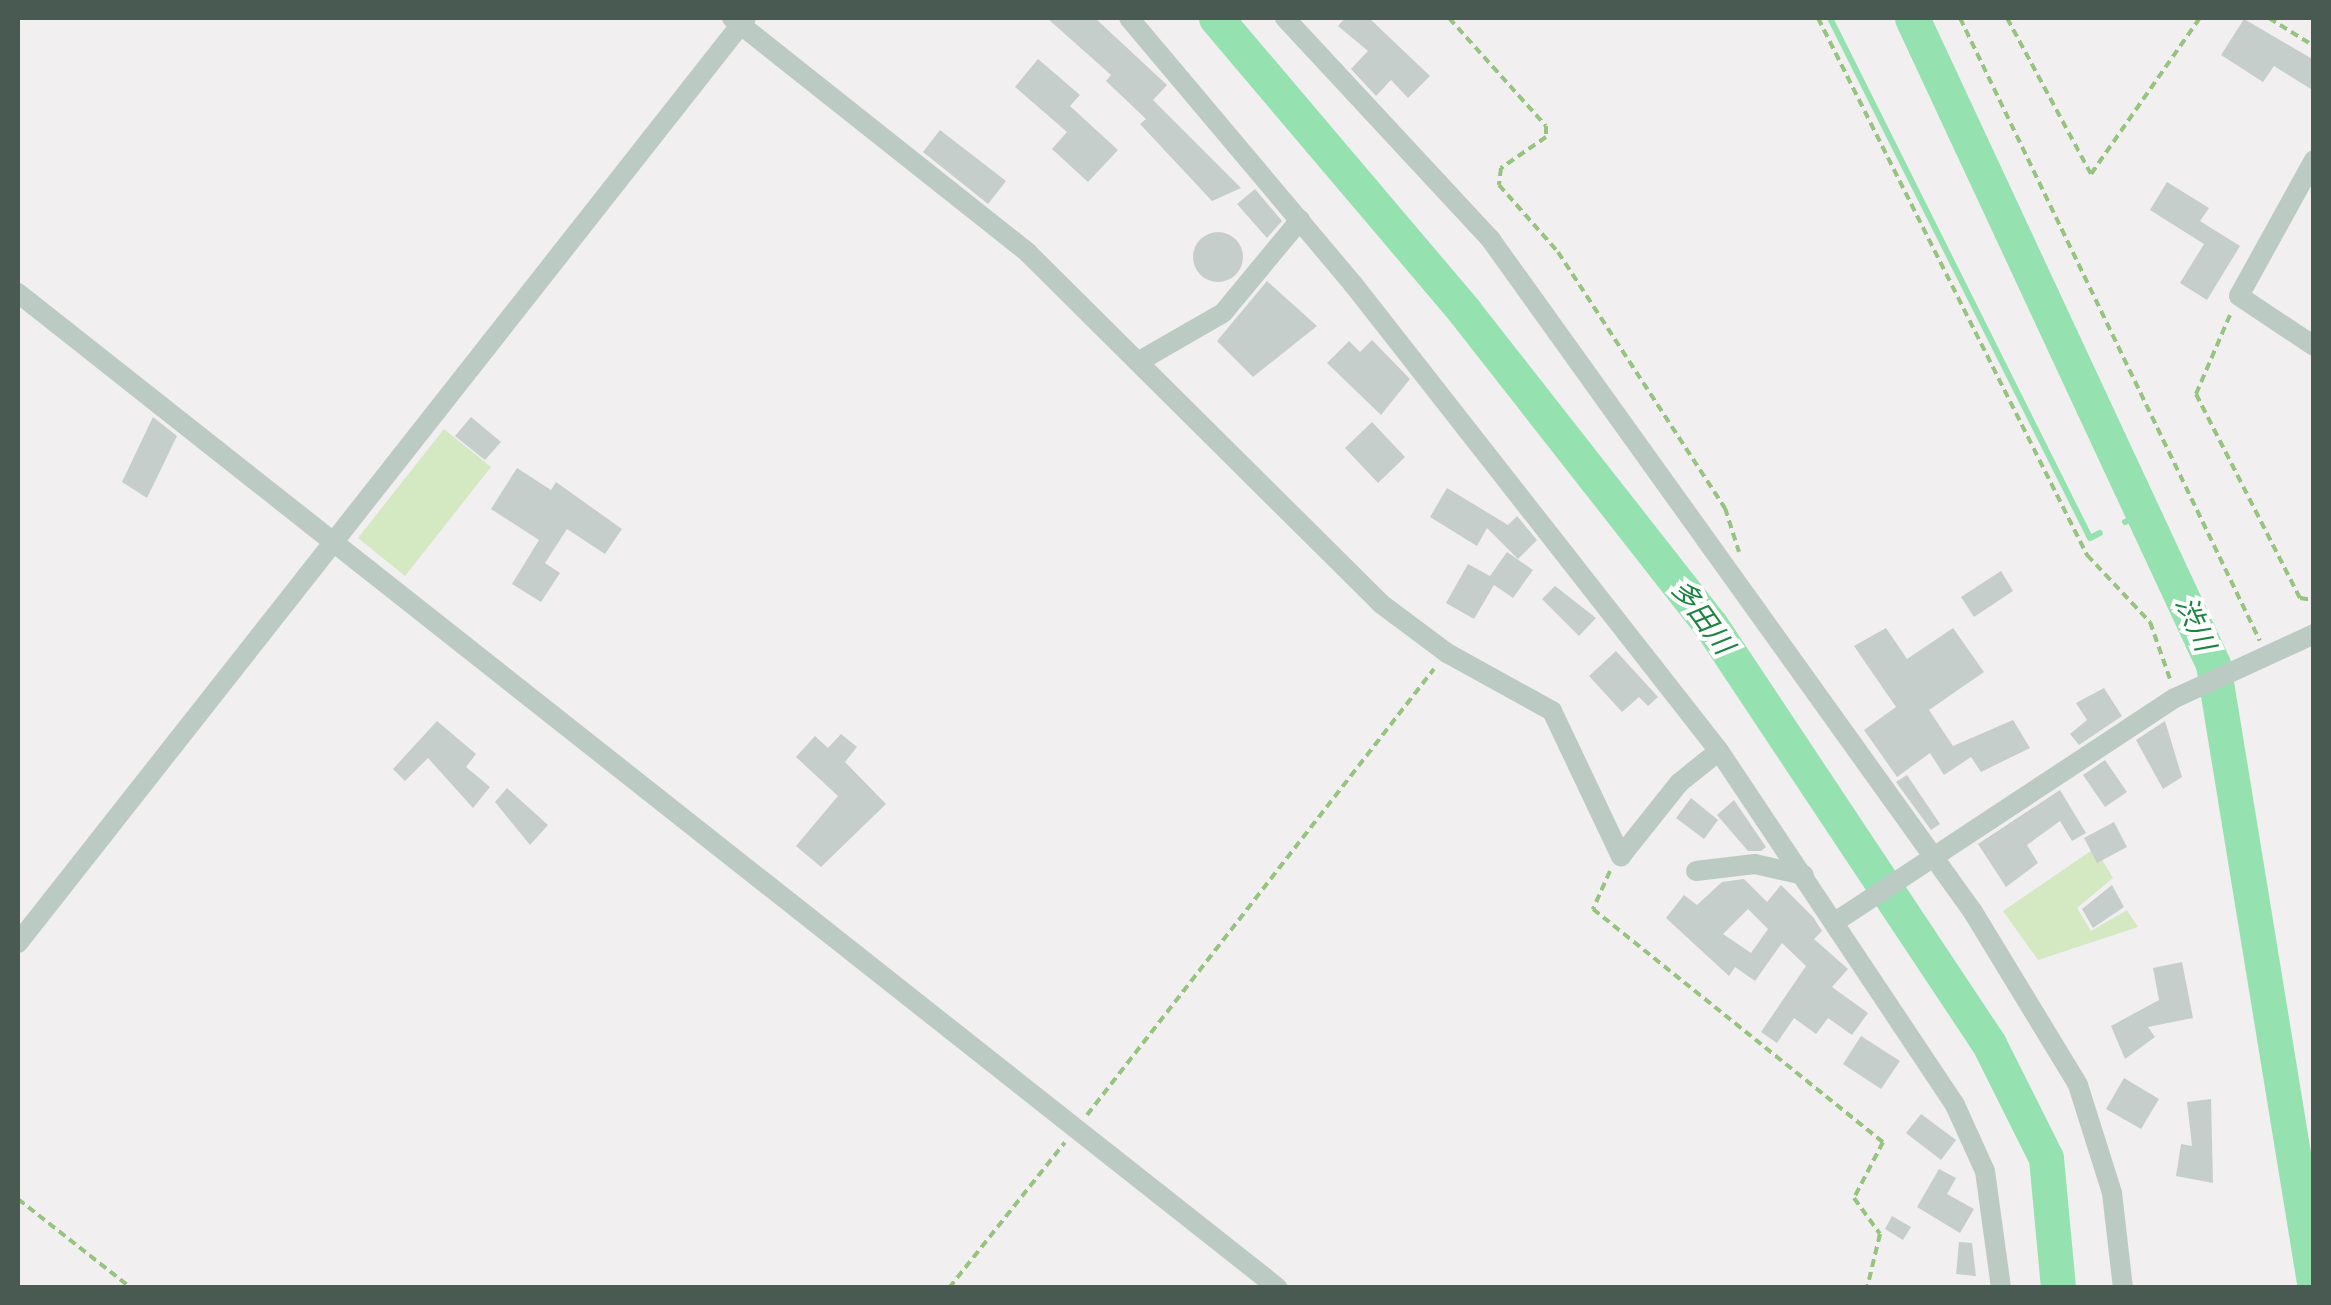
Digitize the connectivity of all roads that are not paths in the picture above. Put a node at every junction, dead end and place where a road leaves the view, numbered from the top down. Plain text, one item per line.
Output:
1 (1129, 18) edge
2 (1284, 18) edge
3 (739, 20) edge
4 (2314, 160) edge
5 (1300, 220) junction
6 (18, 293) edge
7 (2314, 346) edge
8 (1143, 358) junction
9 (334, 542) junction
10 (2314, 634) edge
11 (1719, 752) junction
12 (1927, 858) junction
13 (1696, 872) dead end
14 (1804, 876) junction
15 (1841, 918) junction
16 (18, 943) edge
17 (1278, 1288) edge
18 (2001, 1288) edge
19 (2122, 1288) edge

1 - 5 street
2 - 12 street
3 - 8 street
3 - 9 street
4 - 7 street
5 - 8 street
5 - 11 street
6 - 9 street
8 - 11 street
9 - 16 street
9 - 17 street
10 - 12 street
11 - 14 street
12 - 15 street
12 - 19 street
13 - 14 street
14 - 15 street
15 - 18 street

